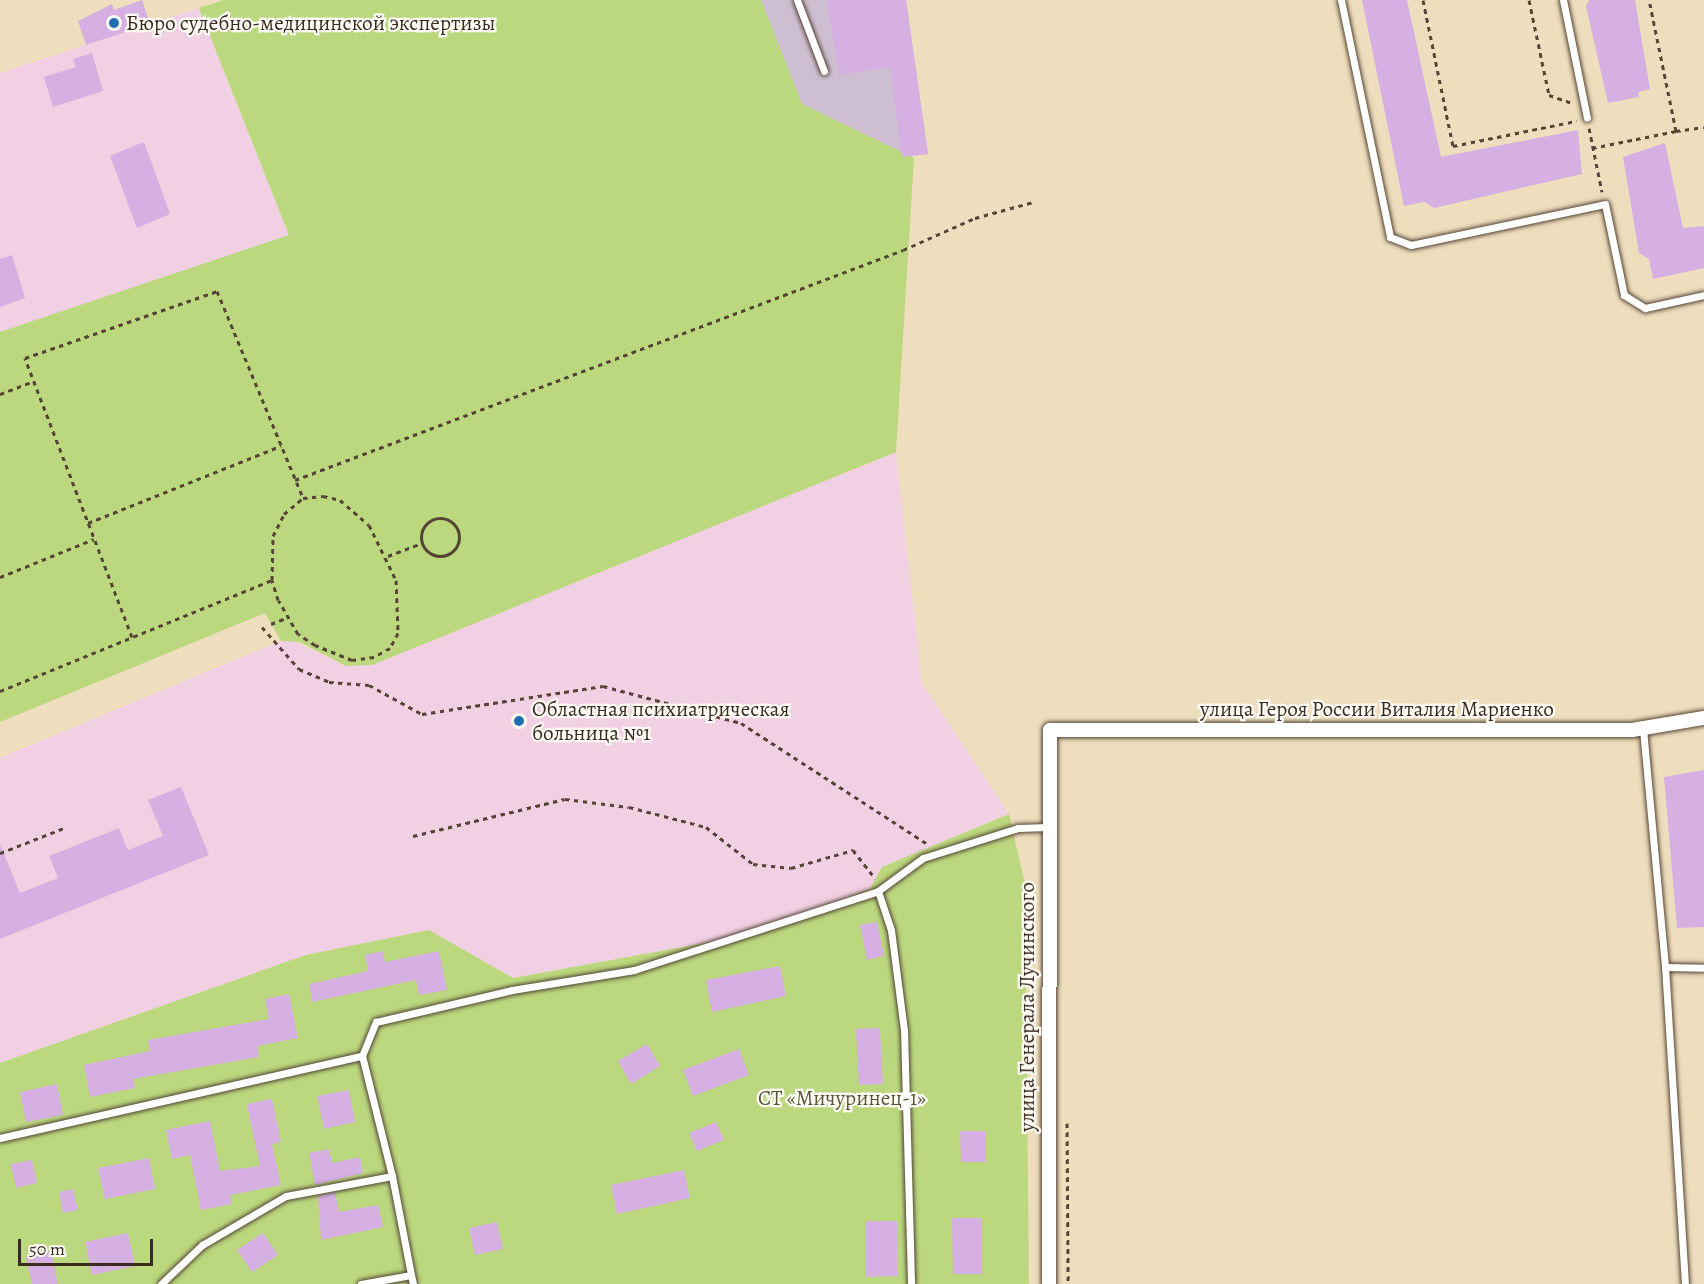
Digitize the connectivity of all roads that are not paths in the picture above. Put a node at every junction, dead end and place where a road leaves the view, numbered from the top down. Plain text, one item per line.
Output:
1 (796, 0) edge
2 (1341, 0) edge
3 (1563, 0) edge
4 (824, 71) dead end
5 (1587, 118) road end
6 (1704, 295) edge
7 (1704, 718) edge
8 (1643, 729) junction
9 (1050, 730) joint
10 (1048, 826) junction
11 (878, 891) junction
12 (1665, 967) junction
13 (1704, 968) edge
14 (362, 1056) junction
15 (0, 1138) edge
16 (392, 1176) junction
17 (411, 1275) junction
18 (162, 1284) edge
19 (361, 1284) edge
20 (413, 1284) edge
21 (911, 1284) edge
22 (1049, 1284) edge
23 (1685, 1284) edge

1 - 4 lane
2 - 6 lane
3 - 5 lane
7 - 8 street, улица Героя России Виталия Мариенко
8 - 9 street, улица Героя России Виталия Мариенко
8 - 12 lane
9 - 10 street, улица Генерала Лучинского
10 - 11 lane
10 - 22 street, улица Генерала Лучинского
11 - 14 lane
11 - 21 lane
12 - 13 lane
12 - 23 lane
14 - 15 lane
14 - 16 lane
16 - 17 lane
16 - 18 lane
17 - 19 lane
17 - 20 lane

